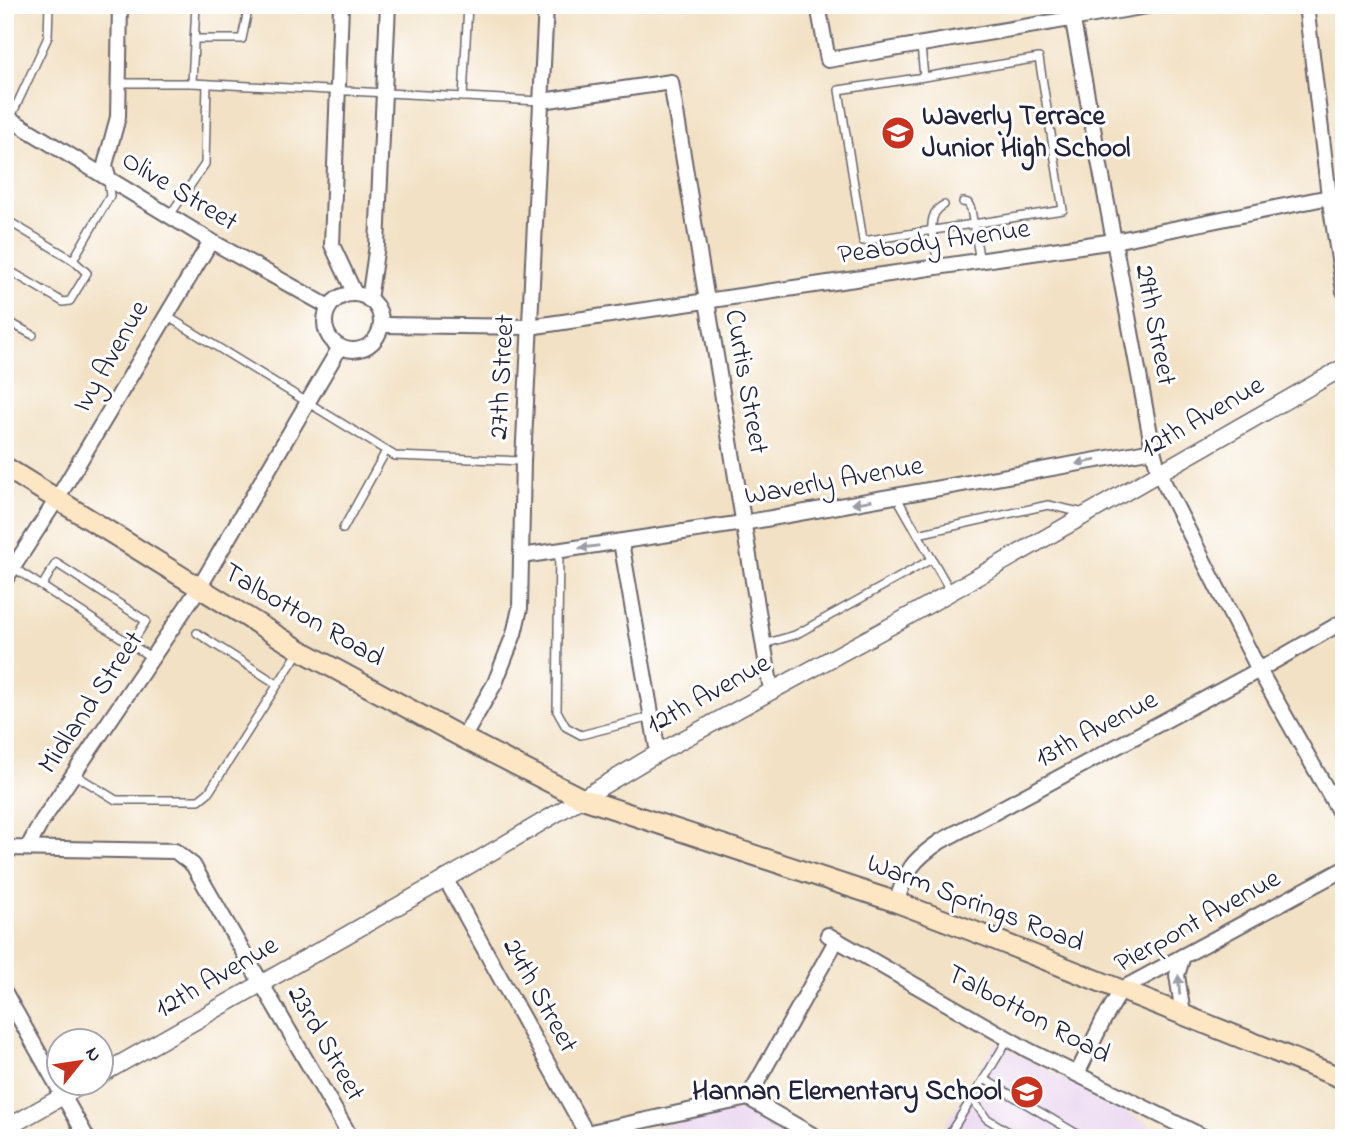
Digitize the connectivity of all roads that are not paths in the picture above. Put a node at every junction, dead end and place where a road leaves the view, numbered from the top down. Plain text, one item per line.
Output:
1 (49, 5) edge
2 (120, 5) edge
3 (196, 5) edge
4 (249, 5) edge
5 (341, 5) edge
6 (388, 5) edge
7 (468, 5) edge
8 (546, 5) edge
9 (818, 5) edge
10 (1153, 5) edge
11 (1306, 5) edge
12 (1071, 11) edge
13 (194, 39) junction
14 (921, 46) junction
15 (924, 77) junction
16 (119, 83) junction
17 (192, 83) junction
18 (206, 84) junction
19 (339, 91) junction
20 (385, 93) junction
21 (463, 97) junction
22 (542, 101) junction
23 (8, 118) edge
24 (108, 176) junction
25 (1336, 195) edge
26 (963, 202) dead end
27 (944, 205) dead end
28 (170, 215) junction
29 (5, 219) edge
30 (975, 225) junction
31 (932, 229) junction
32 (211, 241) junction
33 (1114, 241) junction
34 (73, 260) junction
35 (980, 262) junction
36 (939, 267) junction
37 (5, 268) edge
38 (1344, 291) edge
39 (362, 297) junction
40 (706, 302) junction
41 (329, 307) junction
42 (165, 315) junction
43 (5, 320) edge
44 (381, 325) junction
45 (529, 327) junction
46 (33, 335) dead end
47 (340, 347) junction
48 (1344, 367) edge
49 (308, 402) junction
50 (1153, 450) junction
51 (386, 451) junction
52 (523, 461) junction
53 (5, 467) edge
54 (1159, 473) junction
55 (895, 496) junction
56 (57, 499) junction
57 (1088, 514) junction
58 (743, 523) junction
59 (342, 529) dead end
60 (918, 534) junction
61 (621, 542) junction
62 (559, 551) junction
63 (522, 556) junction
64 (932, 559) junction
65 (14, 568) junction
66 (5, 580) edge
67 (42, 586) junction
68 (199, 588) junction
69 (951, 592) junction
70 (1344, 621) edge
71 (197, 633) dead end
72 (131, 644) junction
73 (764, 644) junction
74 (300, 650) junction
75 (152, 658) junction
76 (1259, 670) junction
77 (277, 684) junction
78 (771, 690) junction
79 (650, 717) junction
80 (463, 738) junction
81 (658, 753) junction
82 (74, 774) junction
83 (582, 798) junction
84 (1344, 820) edge
85 (28, 847) junction
86 (5, 848) edge
87 (1344, 869) edge
88 (445, 878) junction
89 (896, 902) junction
90 (1183, 956) junction
91 (261, 983) junction
92 (1122, 989) junction
93 (5, 993) edge
94 (1183, 1014) junction
95 (1008, 1039) junction
96 (116, 1066) edge
97 (46, 1067) edge
98 (1077, 1074) junction
99 (984, 1079) junction
100 (1344, 1079) edge
101 (59, 1098) edge
102 (63, 1098) edge
103 (748, 1098) junction
104 (972, 1098) junction
105 (5, 1129) edge
106 (584, 1136) edge
107 (87, 1138) edge
108 (351, 1138) edge
109 (818, 1138) edge
110 (947, 1138) edge
111 (1018, 1138) edge
112 (1084, 1138) edge
113 (1206, 1138) edge

1 - 23 lane
2 - 16 street
3 - 13 lane
4 - 13 lane
5 - 19 street
6 - 20 street
7 - 21 lane
8 - 22 street, 27th Street
9 - 14 street
10 - 12 street
11 - 25 street
12 - 14 street
12 - 33 street, 29th Street
13 - 17 lane
14 - 15 lane
15 - 30 lane
15 - 31 lane
16 - 17 lane
16 - 24 street
17 - 18 lane
18 - 19 lane
18 - 28 lane
19 - 20 lane
19 - 39 street
20 - 21 lane
20 - 39 street
21 - 22 lane
22 - 40 street, Curtis Street
22 - 45 street, 27th Street
23 - 24 street, Olive Street
24 - 28 street, Olive Street
24 - 34 lane
25 - 33 street, Peabody Avenue
25 - 38 street
26 - 30 lane
27 - 31 lane
28 - 32 street, Olive Street
29 - 34 lane
30 - 31 lane
30 - 35 lane
31 - 36 lane
32 - 41 street, Olive Street
32 - 42 street, Ivy Avenue
33 - 35 street, Peabody Avenue
33 - 50 street, 29th Street
34 - 37 lane
35 - 36 street, Peabody Avenue
36 - 40 street, Peabody Avenue
39 - 41 street
39 - 44 street
40 - 45 street, Peabody Avenue
40 - 58 street, Curtis Street
41 - 47 street
42 - 49 lane
42 - 56 street, Ivy Avenue
43 - 46 lane
44 - 45 street
44 - 47 street
45 - 52 street, 27th Street
47 - 49 street, Midland Street
48 - 54 street, 12th Avenue
49 - 51 lane
49 - 68 street, Midland Street
50 - 54 street, 29th Street
50 -> 55 street, Waverly Avenue
51 - 52 lane
51 - 59 lane
52 - 63 street, 27th Street
53 - 56 main road, Talbotton Road
54 - 57 street, 12th Avenue
54 - 76 street, 29th Street
55 -> 58 street, Waverly Avenue
55 - 60 lane
56 - 65 street, Ivy Avenue
56 - 68 main road, Talbotton Road
57 - 60 lane
57 - 69 street, 12th Avenue
58 - 61 street, Waverly Avenue
58 - 73 street, Curtis Street
60 - 64 lane
61 -> 62 street, Waverly Avenue
61 - 79 street
62 - 63 street, Waverly Avenue
62 - 79 lane
63 - 80 street, 27th Street
64 - 69 lane
64 - 73 lane
65 - 66 street, Ivy Avenue
65 - 67 lane
67 - 72 lane
67 - 72 lane
68 - 74 main road, Talbotton Road
68 - 75 street, Midland Street
69 - 78 street, 12th Avenue
70 - 76 street, 13th Avenue
71 - 77 lane
72 - 75 lane
73 - 78 street, Curtis Street
74 - 77 lane
74 - 80 main road, Talbotton Road
75 - 82 street, Midland Street
76 - 84 street, 29th Street
76 - 89 street, 13th Avenue
77 - 82 lane
78 - 81 street, 12th Avenue
79 - 81 street
80 - 83 main road, Talbotton Road
81 - 83 street, 12th Avenue
82 - 85 street, Midland Street
83 - 88 street, 12th Avenue
83 - 89 main road, Warm Springs Road
85 - 86 street
85 - 91 street, 23rd Street
87 - 90 street, Pierpont Avenue
88 - 91 street, 12th Avenue
88 - 106 street, 24th Street
89 - 92 main road, Warm Springs Road
90 - 92 street, Pierpont Avenue
94 -> 90 street
91 - 96 street, 12th Avenue
91 - 108 street, 23rd Street
92 - 94 main road, Warm Springs Road
92 - 98 street, Pierpont Avenue
93 - 97 street
94 - 100 main road, Warm Springs Road
95 - 98 street, Talbotton Road
95 - 99 lane
95 - 103 street, Talbotton Road
98 - 113 street, Talbotton Road
99 - 104 lane
99 - 112 lane
101 - 105 street
102 - 107 street
103 - 106 street
103 - 109 street
104 - 110 lane
104 - 111 lane

